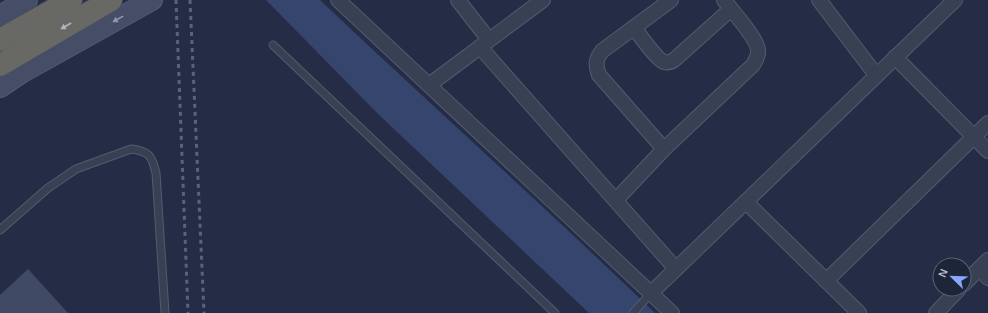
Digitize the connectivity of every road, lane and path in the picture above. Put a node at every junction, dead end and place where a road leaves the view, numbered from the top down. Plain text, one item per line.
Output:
1 (27, 0) edge
2 (71, 0) edge
3 (112, 0) edge
4 (152, 0) edge
5 (338, 0) edge
6 (543, 0) edge
7 (671, 0) edge
8 (820, 0) edge
9 (955, 0) edge
10 (463, 2) edge
11 (727, 4) edge
12 (0, 16) edge
13 (634, 28) junction
14 (484, 44) junction
15 (273, 45) dead end
16 (8, 54) edge
17 (895, 58) junction
18 (876, 75) junction
19 (429, 85) junction
20 (0, 87) edge
21 (988, 123) edge
22 (974, 137) junction
23 (664, 149) junction
24 (988, 151) edge
25 (616, 200) junction
26 (746, 202) junction
27 (0, 230) edge
28 (676, 269) junction
29 (985, 269) edge
30 (972, 278) edge
31 (826, 281) junction
32 (649, 295) junction
33 (952, 297) edge
34 (165, 313) edge
35 (555, 313) edge
36 (633, 313) edge
37 (672, 313) edge
38 (859, 313) edge
39 (936, 313) edge

1 - 12 main road
2 - 16 highway
3 -> 16 highway
4 -> 16 main road
5 - 19 street
6 - 14 street
7 - 13 street
8 - 18 street
9 - 17 street
10 - 14 street
11 - 13 street
11 - 23 street
13 - 23 street
14 - 19 street
14 - 25 street
15 - 35 lane
16 - 20 main road
17 - 18 street
17 - 22 street
18 - 26 street
19 - 32 street
21 - 22 street
22 - 24 street
22 - 31 street
23 - 25 street
25 - 28 street
26 - 28 street
26 - 31 street
27 - 34 lane
28 - 32 street
29 - 30 street
31 - 38 street
32 - 36 lane
32 - 37 street
33 - 39 street

